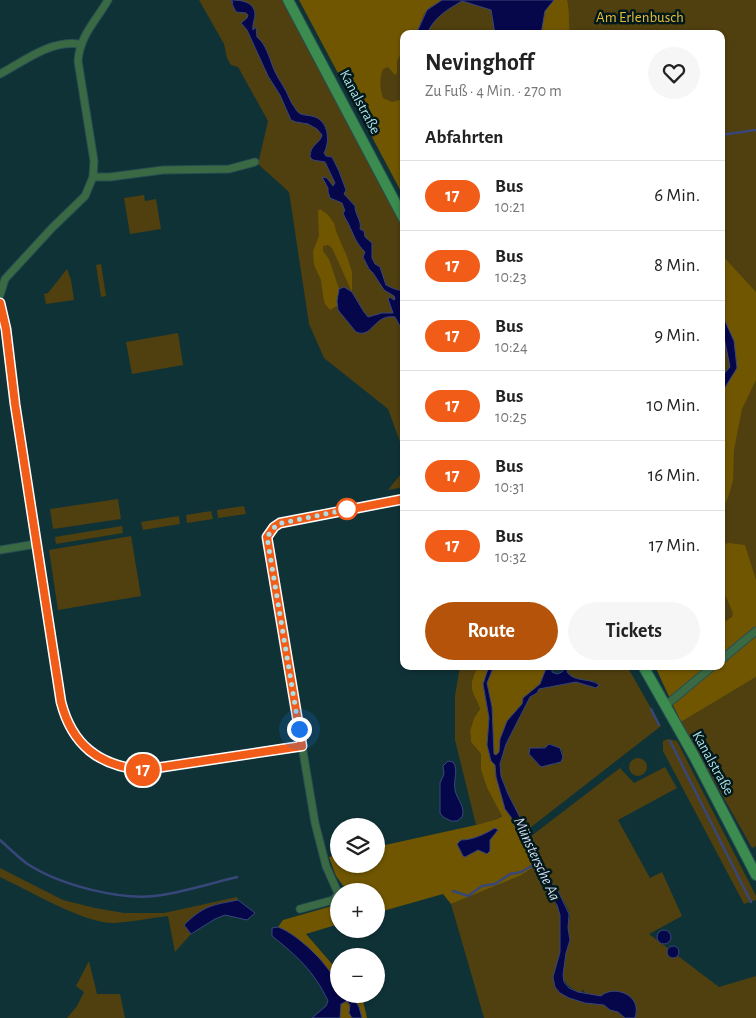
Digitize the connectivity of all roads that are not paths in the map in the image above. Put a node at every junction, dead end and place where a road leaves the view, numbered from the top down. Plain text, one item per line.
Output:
1 (108, 0) edge
2 (288, 0) edge
3 (80, 44) junction
4 (0, 74) edge
5 (255, 162) dead end
6 (94, 177) junction
7 (400, 211) edge
8 (0, 294) edge
9 (0, 304) edge
10 (400, 500) edge
11 (36, 544) junction
12 (0, 550) edge
13 (756, 631) edge
14 (725, 657) edge
15 (645, 670) edge
16 (708, 670) edge
17 (664, 706) junction
18 (302, 746) junction
19 (756, 875) edge
20 (300, 909) dead end

1 - 3 street
2 - 7 main road, Kanalstraße
3 - 4 street
3 - 6 street
5 - 6 street
6 - 8 street
9 - 11 street
10 - 18 street
11 - 12 street
11 - 18 street
13 - 14 street
15 - 17 main road, Kanalstraße
16 - 17 street
17 - 19 main road, Kanalstraße
18 - 20 street

